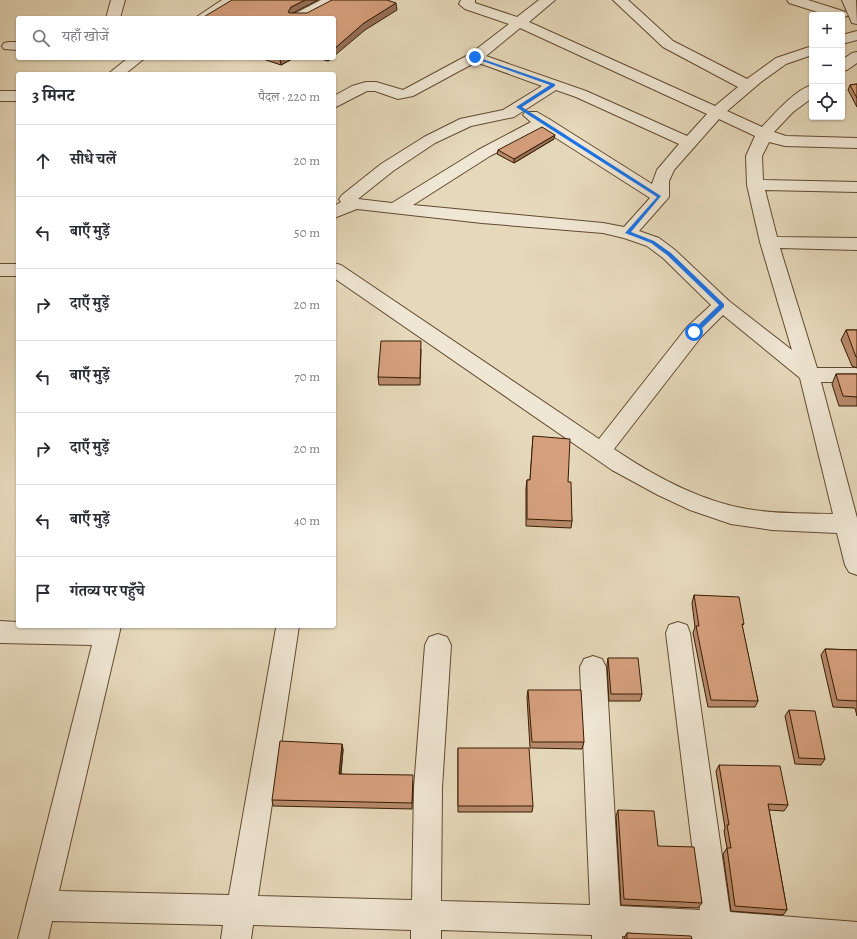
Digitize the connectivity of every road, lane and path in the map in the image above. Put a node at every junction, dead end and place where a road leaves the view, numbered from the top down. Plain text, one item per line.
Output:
1 (118, 0) edge
2 (232, 0) edge
3 (330, 0) edge
4 (468, 0) edge
5 (548, 0) edge
6 (620, 0) edge
7 (794, 0) edge
8 (849, 0) edge
9 (832, 12) edge
10 (114, 16) edge
11 (205, 16) edge
12 (301, 16) edge
13 (845, 16) edge
14 (857, 20) edge
15 (518, 22) junction
16 (857, 35) edge
17 (845, 39) edge
18 (809, 51) edge
19 (857, 56) edge
20 (475, 57) junction
21 (135, 60) edge
22 (845, 65) edge
23 (120, 70) edge
24 (132, 72) edge
25 (554, 85) junction
26 (748, 86) junction
27 (809, 92) edge
28 (0, 96) edge
29 (16, 96) edge
30 (336, 102) edge
31 (518, 107) junction
32 (717, 112) junction
33 (543, 122) junction
34 (764, 134) junction
35 (689, 143) junction
36 (857, 143) edge
37 (754, 185) junction
38 (857, 187) edge
39 (660, 197) junction
40 (346, 198) edge
41 (396, 208) junction
42 (336, 212) edge
43 (628, 233) junction
44 (769, 242) junction
45 (857, 244) edge
46 (0, 270) edge
47 (16, 270) edge
48 (336, 270) edge
49 (722, 305) junction
50 (809, 375) junction
51 (857, 375) edge
52 (601, 451) junction
53 (851, 525) edge
54 (857, 565) edge
55 (288, 628) dead end
56 (108, 630) edge
57 (0, 632) edge
58 (678, 633) dead end
59 (438, 645) dead end
60 (593, 667) dead end
61 (41, 906) junction
62 (240, 910) junction
63 (717, 926) junction
64 (426, 927) edge
65 (606, 930) edge
66 (778, 935) edge
67 (857, 937) edge
68 (33, 939) edge
69 (236, 939) edge

1 - 10 street
2 - 11 street
3 - 12 street
4 - 15 street
5 - 15 street
6 - 26 street
7 - 9 street
8 - 14 street
13 - 14 street
15 - 20 street
15 - 32 street
16 - 17 street
18 - 26 street
19 - 22 street
20 - 25 street
20 - 30 street
21 - 23 street
23 - 24 street
25 - 31 street
25 - 35 street
26 - 32 street
27 - 34 street
28 - 29 street
31 - 33 street
31 - 40 street
32 - 34 street
32 - 35 street
33 - 39 street
33 - 41 street
34 - 36 street
34 - 37 street
35 - 39 street
37 - 38 street
37 - 44 street
39 - 43 street
40 - 41 street
40 - 42 street
41 - 43 street
43 - 49 street
44 - 45 street
44 - 50 street
46 - 47 street
48 - 52 street
49 - 50 street
49 - 52 street
50 - 51 street
50 - 53 street
52 - 53 street
53 - 54 street
55 - 62 street
56 - 57 street
56 - 61 street
58 - 63 street
59 - 64 street
60 - 65 street
61 - 62 street
61 - 68 street
62 - 64 street
62 - 69 street
63 - 65 street
63 - 66 street
64 - 65 street
66 - 67 street

